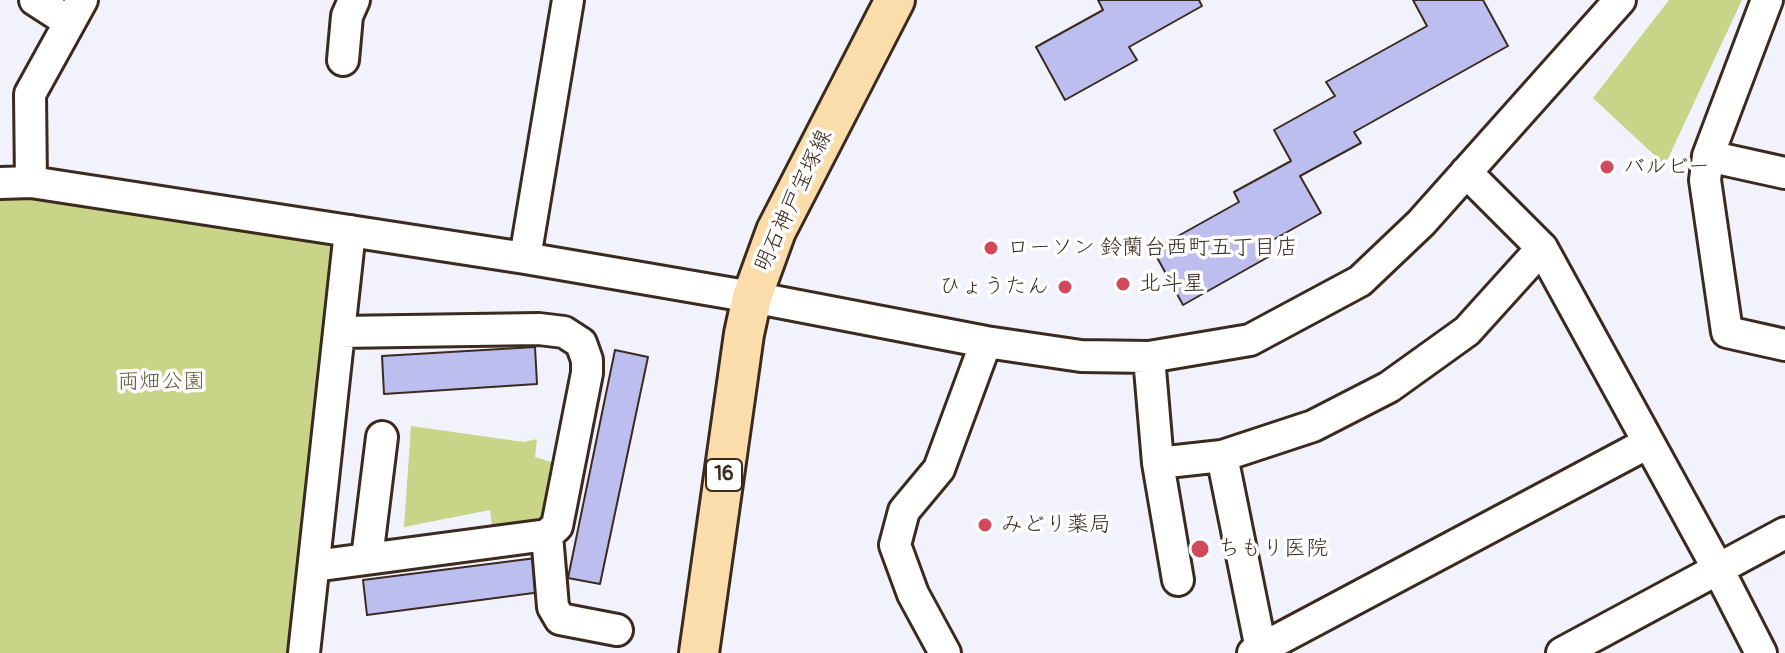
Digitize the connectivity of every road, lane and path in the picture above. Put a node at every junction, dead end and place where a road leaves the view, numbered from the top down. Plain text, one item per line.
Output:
1 (35, 0) edge
2 (354, 0) edge
3 (568, 0) edge
4 (895, 0) edge
5 (1620, 0) edge
6 (1767, 0) edge
7 (75, 11) edge
8 (343, 60) dead end
9 (1708, 156) junction
10 (1466, 172) junction
11 (1785, 173) edge
12 (31, 182) junction
13 (0, 183) edge
14 (350, 231) junction
15 (1542, 248) junction
16 (525, 258) junction
17 (752, 297) junction
18 (339, 332) junction
19 (986, 342) junction
20 (1785, 345) edge
21 (1149, 357) junction
22 (382, 437) dead end
23 (1648, 443) junction
24 (1222, 456) junction
25 (1158, 463) junction
26 (1785, 533) edge
27 (547, 535) junction
28 (367, 558) junction
29 (314, 566) junction
30 (1718, 569) junction
31 (1178, 580) dead end
32 (617, 630) dead end
33 (1257, 651) edge
34 (304, 653) edge
35 (699, 653) edge
36 (945, 653) edge
37 (1562, 653) edge
38 (1761, 653) edge

1 - 7 street
2 - 8 street
3 - 16 street
4 - 17 main road, 明石神戸宝塚線 / 16
5 - 10 street
6 - 9 street
7 - 12 street
9 - 11 street
9 - 20 street
10 - 15 street
10 - 21 street
12 - 13 street
12 - 14 street
14 - 16 street
14 - 18 street
15 - 23 street
15 - 24 street
16 - 17 street
17 - 19 street
17 - 35 main road, 明石神戸宝塚線 / 16
18 - 27 street
18 - 29 street
19 - 21 street
19 - 36 street
21 - 25 street
22 - 28 street
23 - 30 street
23 - 33 street
24 - 25 street
24 - 33 street
25 - 31 street
26 - 30 street
27 - 28 street
27 - 32 street
28 - 29 street
29 - 34 street
30 - 37 street
30 - 38 street

